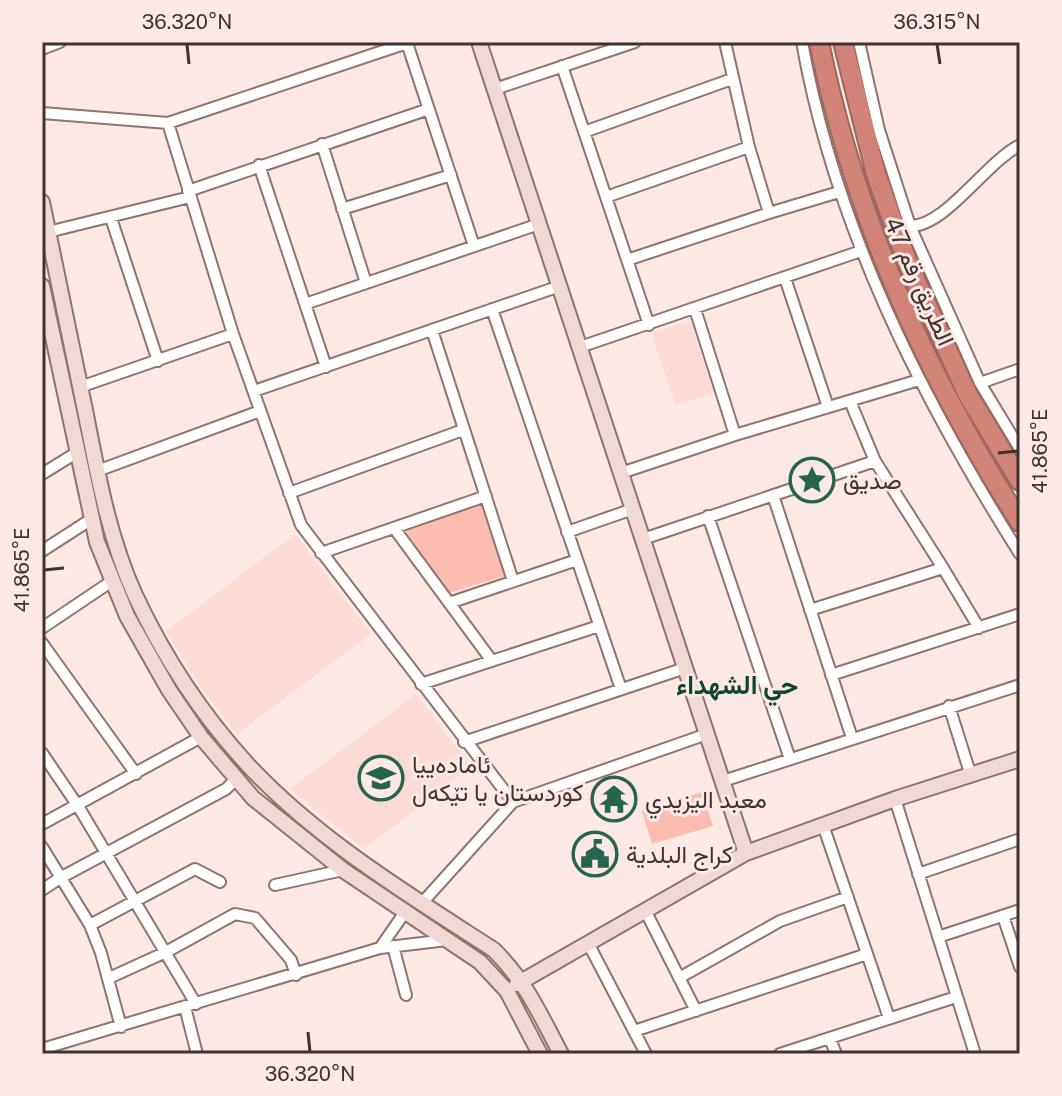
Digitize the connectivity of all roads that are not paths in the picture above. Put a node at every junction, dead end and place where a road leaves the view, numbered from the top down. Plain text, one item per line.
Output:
1 (60, 42) edge
2 (408, 42) edge
3 (479, 42) edge
4 (635, 42) edge
5 (725, 42) edge
6 (802, 42) edge
7 (819, 42) edge
8 (843, 42) edge
9 (859, 42) edge
10 (42, 49) edge
11 (562, 66) junction
12 (732, 79) junction
13 (495, 89) junction
14 (429, 109) junction
15 (42, 113) edge
16 (168, 123) junction
17 (584, 132) junction
18 (322, 144) junction
19 (1020, 145) edge
20 (749, 147) junction
21 (259, 165) junction
22 (451, 175) junction
23 (839, 192) junction
24 (189, 194) junction
25 (606, 197) junction
26 (42, 202) edge
27 (342, 209) junction
28 (769, 213) junction
29 (111, 218) junction
30 (539, 224) junction
31 (910, 226) junction
32 (48, 232) junction
33 (474, 246) junction
34 (861, 251) junction
35 (627, 260) junction
36 (785, 278) junction
37 (366, 283) junction
38 (42, 286) edge
39 (560, 286) junction
40 (305, 304) junction
41 (492, 309) junction
42 (695, 309) junction
43 (897, 313) junction
44 (649, 325) junction
45 (432, 330) junction
46 (233, 334) junction
47 (47, 345) edge
48 (580, 347) junction
49 (158, 361) junction
50 (326, 367) junction
51 (1020, 369) edge
52 (919, 380) junction
53 (80, 387) junction
54 (974, 389) junction
55 (254, 391) junction
56 (850, 401) junction
57 (950, 405) junction
58 (828, 407) junction
59 (260, 411) junction
60 (463, 430) junction
61 (735, 435) junction
62 (1020, 449) edge
63 (76, 453) junction
64 (875, 461) junction
65 (97, 471) junction
66 (621, 473) junction
67 (42, 474) edge
68 (1020, 481) edge
69 (289, 493) junction
70 (773, 495) junction
71 (486, 496) junction
72 (633, 509) junction
73 (708, 516) junction
74 (90, 520) junction
75 (1020, 522) edge
76 (394, 528) junction
77 (567, 532) junction
78 (643, 539) junction
79 (42, 551) edge
80 (321, 553) junction
81 (1020, 554) edge
82 (577, 560) junction
83 (943, 568) junction
84 (112, 581) junction
85 (513, 581) junction
86 (449, 603) junction
87 (810, 610) junction
88 (1020, 614) edge
89 (599, 626) junction
90 (42, 628) edge
91 (979, 628) junction
92 (42, 643) edge
93 (492, 661) junction
94 (685, 668) junction
95 (831, 675) junction
96 (421, 684) junction
97 (1020, 685) edge
98 (621, 689) junction
99 (949, 706) junction
100 (707, 734) junction
101 (201, 737) junction
102 (852, 738) junction
103 (464, 742) junction
104 (44, 759) edge
105 (790, 759) junction
106 (1020, 759) edge
107 (250, 767) junction
108 (136, 774) junction
109 (971, 776) junction
110 (236, 779) junction
111 (723, 781) junction
112 (895, 799) junction
113 (513, 802) junction
114 (78, 806) junction
115 (42, 824) edge
116 (823, 825) junction
117 (1020, 839) edge
118 (42, 847) edge
119 (107, 852) junction
120 (746, 853) junction
121 (343, 870) junction
122 (918, 874) junction
123 (60, 878) junction
124 (220, 882) dead end
125 (275, 885) dead end
126 (42, 890) edge
127 (848, 897) junction
128 (137, 901) junction
129 (422, 903) junction
130 (1020, 910) edge
131 (405, 912) junction
132 (646, 912) junction
133 (1003, 916) junction
134 (90, 925) junction
135 (938, 937) junction
136 (447, 940) junction
137 (588, 943) junction
138 (393, 946) junction
139 (380, 948) junction
140 (166, 952) junction
141 (867, 954) junction
142 (1020, 967) edge
143 (296, 975) junction
144 (109, 978) junction
145 (679, 978) junction
146 (523, 981) junction
147 (507, 991) junction
148 (406, 995) dead end
149 (956, 997) junction
150 (191, 1006) junction
151 (696, 1011) junction
152 (889, 1018) junction
153 (121, 1027) junction
154 (634, 1031) junction
155 (830, 1039) junction
156 (42, 1049) edge
157 (197, 1054) edge
158 (540, 1054) edge
159 (561, 1054) edge
160 (646, 1054) edge
161 (780, 1054) edge
162 (836, 1054) edge
163 (975, 1054) edge

1 - 10 street
2 - 14 street
2 - 16 street
3 - 13 street
4 - 11 street
5 - 12 street
6 - 23 street
7 - 43 highway, الطريق رقم 47
8 - 54 highway, الطريق رقم 47
9 - 31 street
11 - 13 street
11 - 17 street
12 - 17 street
12 - 20 street
13 - 30 street
14 - 18 street
14 - 22 street
15 - 16 street
16 - 24 street
17 - 25 street
18 - 21 street
18 - 27 street
19 - 31 street
20 - 25 street
20 - 28 street
21 - 24 street
21 - 40 street
22 - 27 street
22 - 33 street
23 - 28 street
23 - 34 street
24 - 29 street
24 - 46 street
25 - 35 street
26 - 32 street
27 - 37 street
28 - 35 street
29 - 32 street
29 - 49 street
30 - 33 street
30 - 39 street
31 - 54 street
32 - 53 street
33 - 37 street
34 - 36 street
34 - 43 street
35 - 44 street
36 - 42 street
36 - 58 street
37 - 40 street
38 - 47 street
39 - 41 street
39 - 48 street
40 - 50 street
41 - 45 street
41 - 77 street
42 - 44 street
42 - 61 street
43 - 52 street
43 - 57 highway, الطريق رقم 47
44 - 48 street
45 - 50 street
45 - 60 street
46 - 49 street
46 - 55 street
47 - 63 street
48 - 66 street
49 - 53 street
50 - 55 street
51 - 54 street
52 - 56 street
52 - 81 street
53 - 65 street
54 - 57 highway
54 - 62 street
54 - 68 highway, الطريق رقم 47
55 - 59 street
56 - 58 street
56 - 64 street
57 - 75 highway, الطريق رقم 47
58 - 61 street
59 - 65 street
59 - 69 street
60 - 69 street
60 - 71 street
61 - 66 street
63 - 67 street
63 - 74 street
64 - 70 street
64 - 83 street
65 - 107 street
66 - 72 street
69 - 80 street
70 - 73 street
70 - 87 street
71 - 76 street
71 - 85 street
72 - 77 street
72 - 78 street
73 - 78 street
73 - 105 street
74 - 79 street
74 - 84 street
76 - 80 street
76 - 86 street
77 - 82 street
78 - 94 street
80 - 96 street
82 - 85 street
82 - 89 street
83 - 87 street
83 - 91 street
84 - 90 street
84 - 101 street
85 - 86 street
86 - 93 street
87 - 95 street
88 - 91 street
89 - 93 street
89 - 98 street
91 - 95 street
92 - 108 street
93 - 96 street
94 - 98 street
94 - 100 street
95 - 102 street
96 - 103 street
97 - 99 street
98 - 103 street
99 - 102 street
99 - 109 street
100 - 111 street
100 - 113 street
101 - 108 street
101 - 110 street
102 - 105 street
103 - 113 street
104 - 114 street
105 - 111 street
106 - 109 street
107 - 110 street
107 - 129 street
108 - 114 street
109 - 112 street
110 - 119 street
110 - 121 street
111 - 120 street
112 - 116 street
112 - 122 street
113 - 129 street
114 - 115 street
114 - 119 street
116 - 120 street
116 - 127 street
117 - 122 street
118 - 123 street
119 - 123 street
119 - 128 street
120 - 132 street
121 - 125 street
121 - 131 street
122 - 135 street
123 - 126 street
123 - 134 street
124 - 128 street
127 - 141 street
127 - 145 street
128 - 134 street
128 - 140 street
129 - 146 street
130 - 133 street
131 - 136 street
131 - 139 street
132 - 137 street
132 - 145 street
133 - 135 street
133 - 142 street
134 - 144 street
135 - 149 street
136 - 138 street
136 - 147 street
137 - 146 street
137 - 154 street
138 - 139 street
138 - 148 street
139 - 143 street
140 - 143 street
140 - 144 street
140 - 150 street
141 - 151 street
141 - 152 street
143 - 150 street
144 - 153 street
145 - 151 street
146 - 147 street
146 - 159 street
147 - 158 street
149 - 152 street
149 - 163 street
150 - 153 street
150 - 157 street
151 - 154 street
152 - 155 street
153 - 156 street
154 - 160 street
155 - 161 street
155 - 162 street

